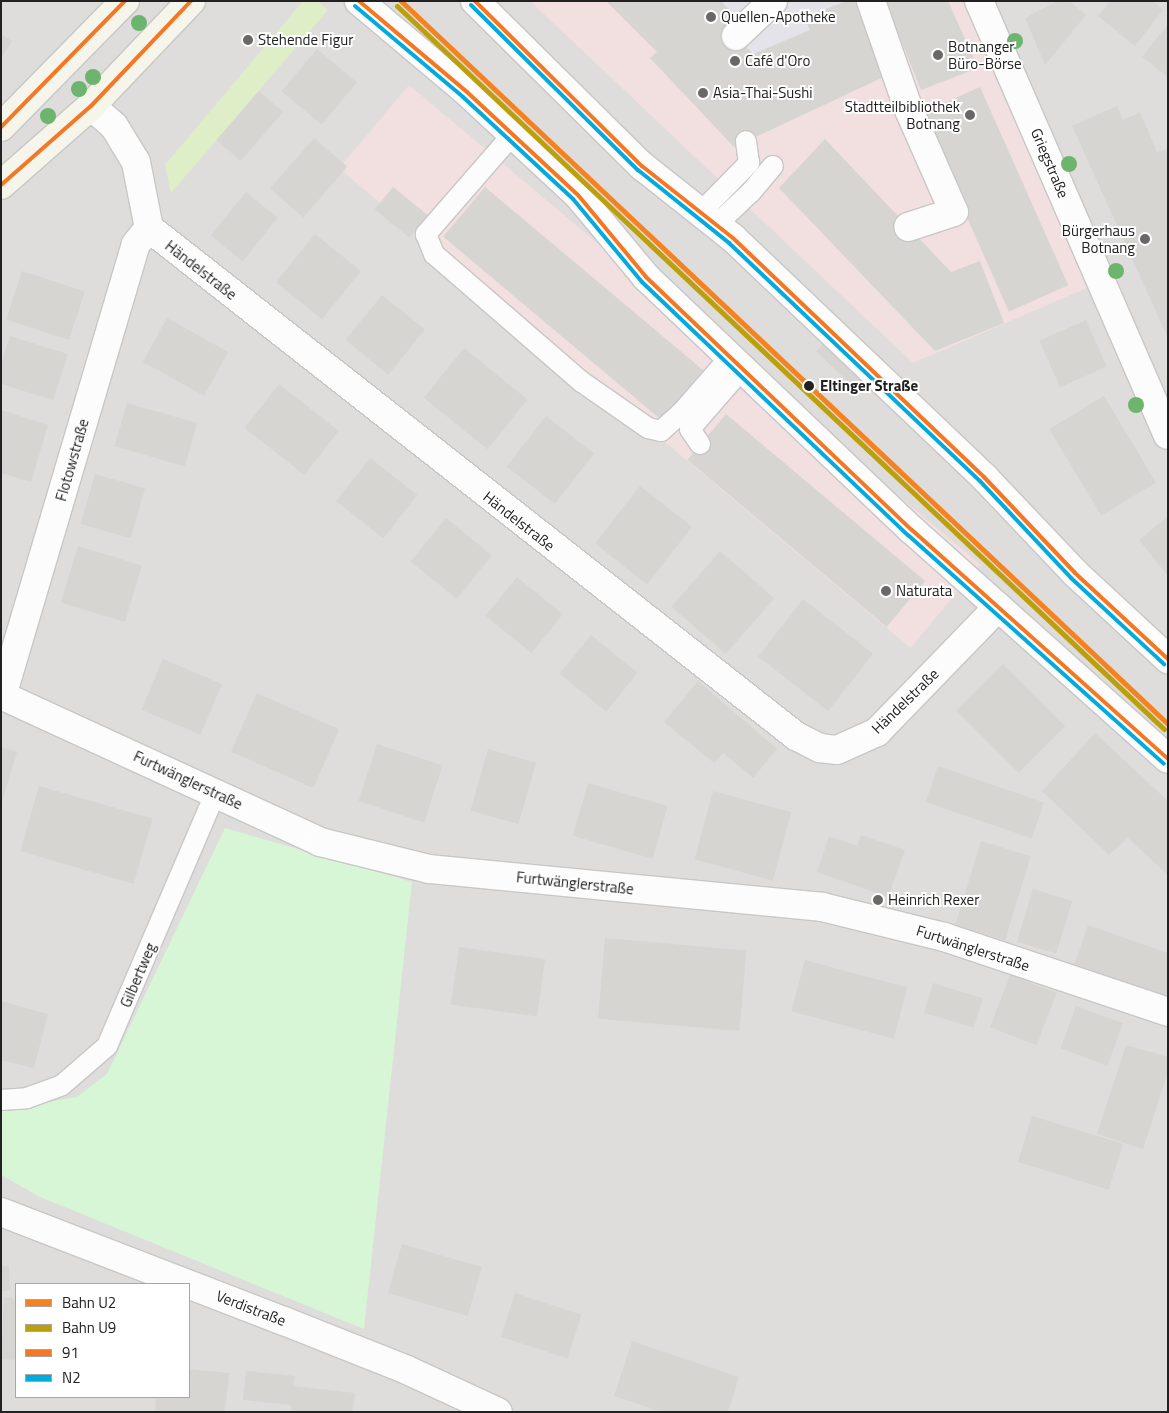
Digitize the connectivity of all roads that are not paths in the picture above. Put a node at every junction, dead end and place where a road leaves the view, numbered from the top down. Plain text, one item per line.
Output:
1 (126, 1) edge
2 (191, 1) edge
3 (359, 1) edge
4 (475, 1) edge
5 (773, 1) edge
6 (871, 1) edge
7 (979, 1) edge
8 (736, 36) dead end
9 (91, 106) junction
10 (1, 128) edge
11 (512, 134) junction
12 (746, 141) dead end
13 (773, 166) dead end
14 (1, 185) edge
15 (708, 218) junction
16 (908, 227) dead end
17 (149, 228) junction
18 (736, 363) junction
19 (1168, 435) edge
20 (700, 444) dead end
21 (998, 607) junction
22 (1168, 659) edge
23 (2, 696) edge
24 (1168, 760) edge
25 (216, 792) junction
26 (1168, 1012) edge
27 (1, 1100) edge
28 (1, 1212) edge
29 (186, 1283) edge
30 (190, 1285) edge
31 (498, 1412) edge

1 - 10 main road
2 - 9 main road
3 - 11 street
4 - 15 street
5 - 8 street
6 - 16 street
7 - 19 street, Griegstraße
9 - 14 main road
9 - 17 street
11 - 18 street
11 - 18 lane
12 - 15 lane
13 - 15 lane
15 - 22 street
17 - 21 street, Händelstraße
17 - 23 street, Flotowstraße
18 - 20 lane
18 - 21 street
21 - 24 street
23 - 25 street, Furtwänglerstraße
25 - 26 street, Furtwänglerstraße
25 - 27 lane, Gilbertweg
28 - 29 street, Verdistraße
30 - 31 street, Verdistraße

